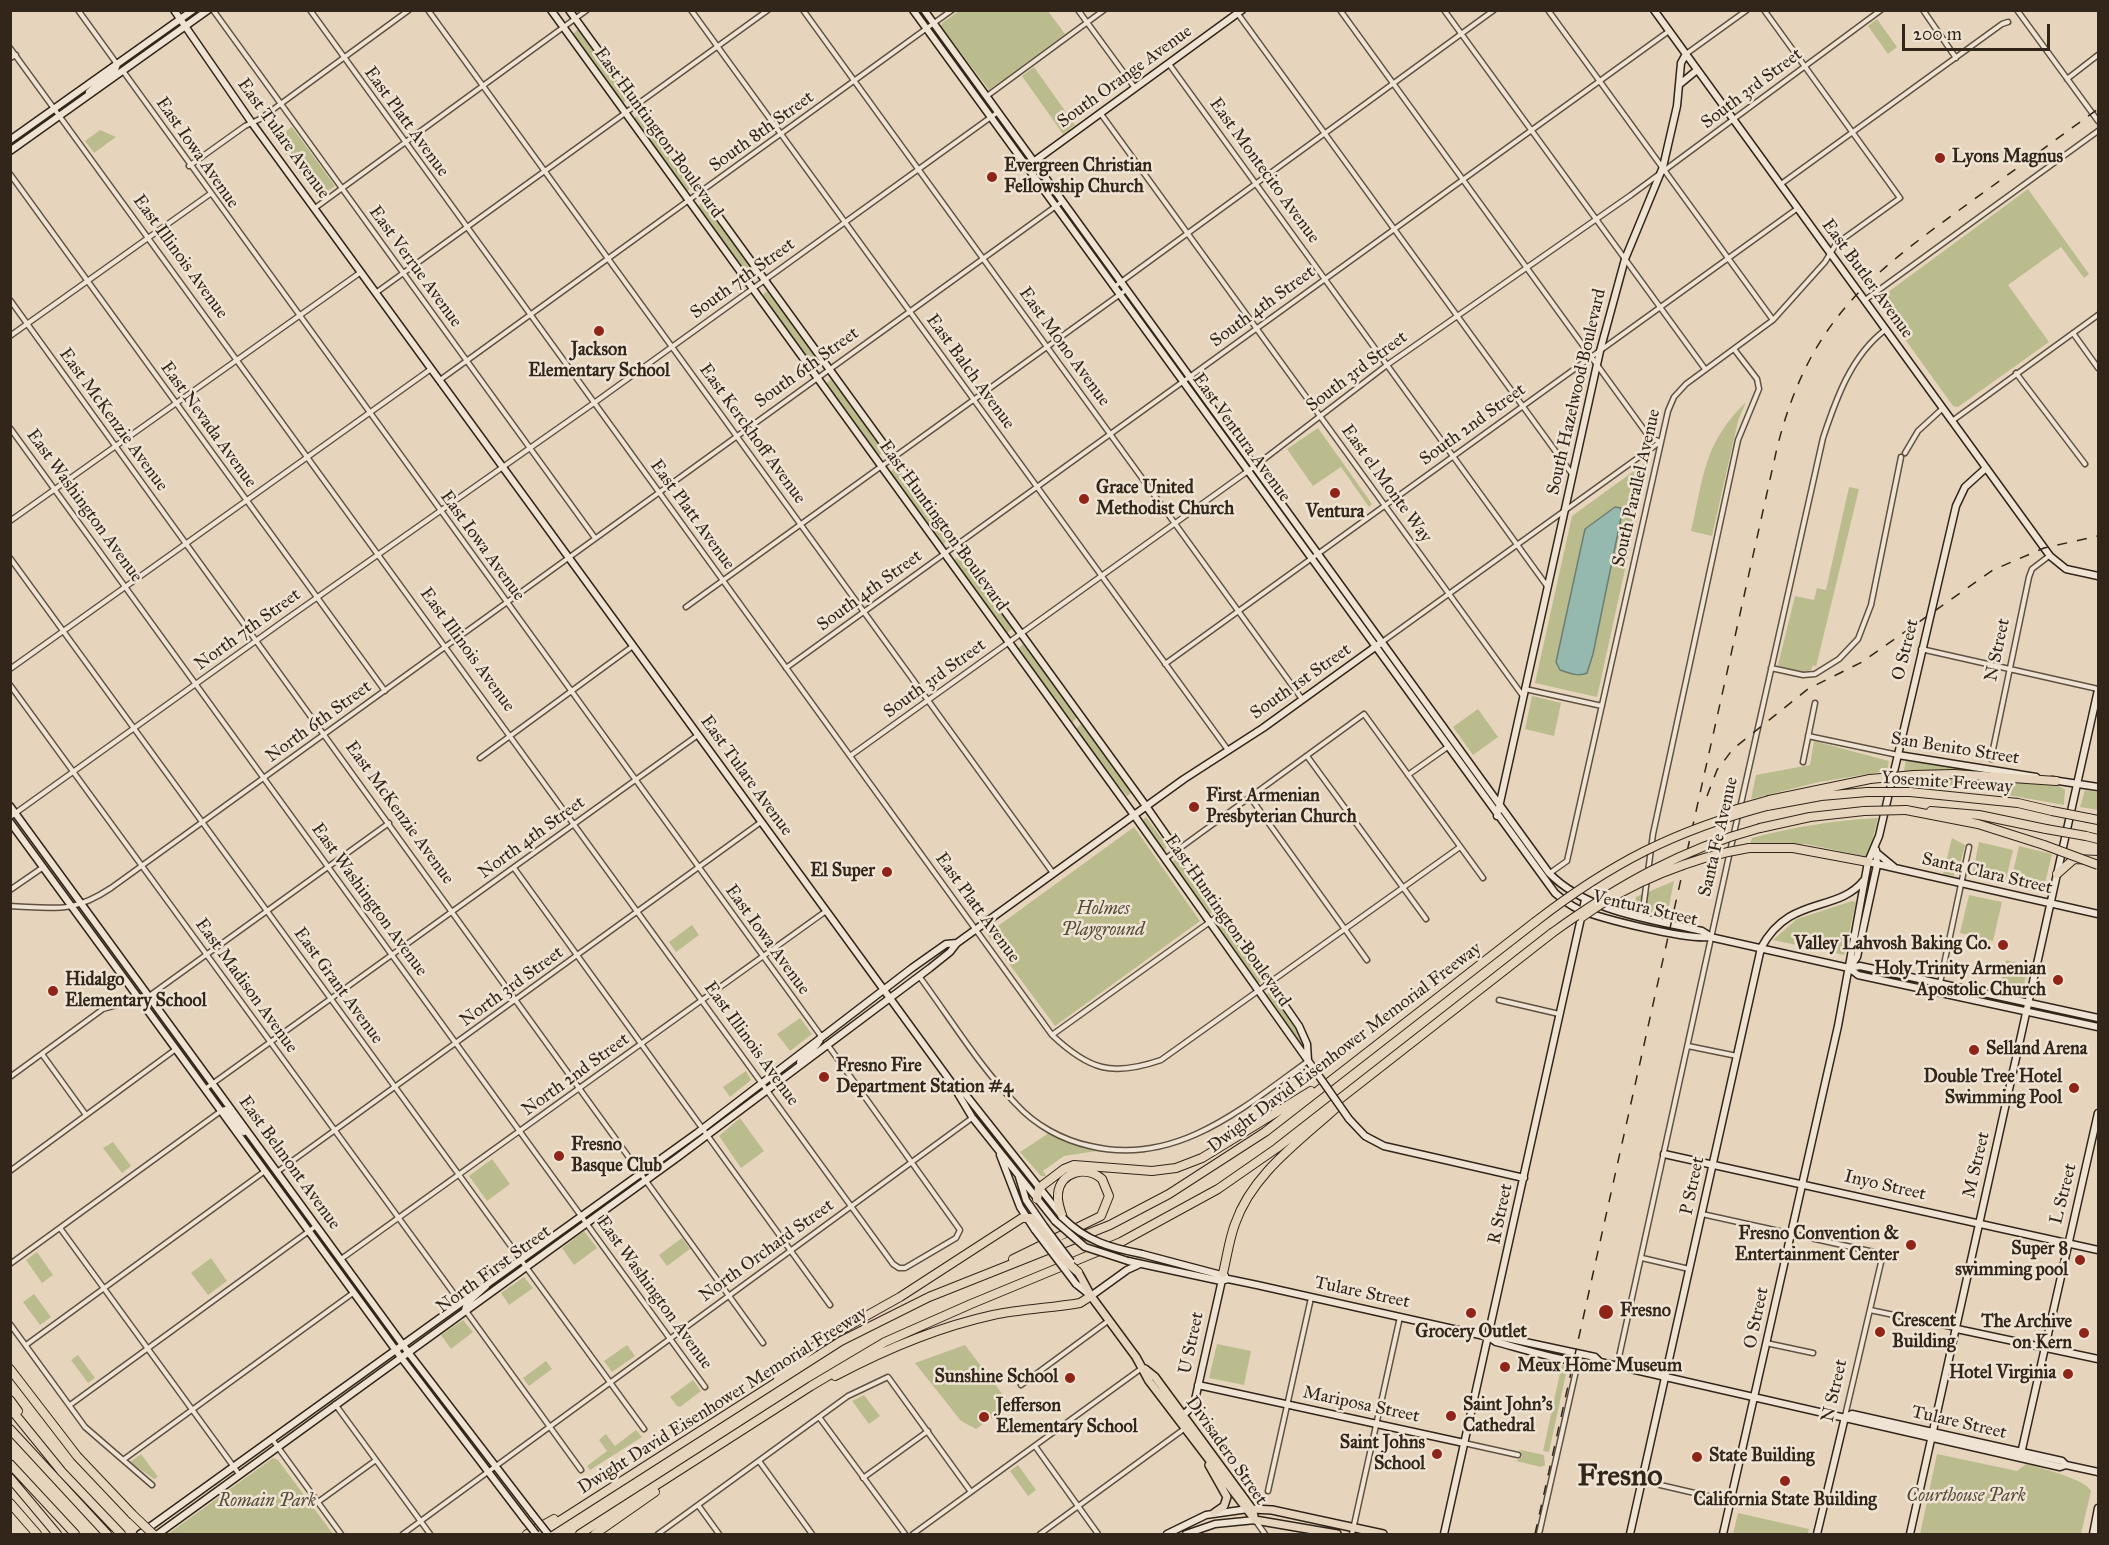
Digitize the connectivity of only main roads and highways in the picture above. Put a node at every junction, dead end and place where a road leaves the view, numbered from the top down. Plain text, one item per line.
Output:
1 (174, 10) edge
2 (193, 10) edge
3 (208, 10) edge
4 (551, 10) edge
5 (569, 10) edge
6 (913, 10) edge
7 (924, 10) edge
8 (1654, 10) edge
9 (1238, 14) edge
10 (180, 19) junction
11 (186, 27) junction
12 (1686, 54) junction
13 (117, 64) junction
14 (1697, 70) junction
15 (1679, 85) junction
16 (78, 103) junction
17 (10, 140) edge
18 (10, 152) edge
19 (1034, 162) junction
20 (1027, 168) junction
21 (1986, 468) junction
22 (2098, 576) edge
23 (1382, 642) junction
24 (1375, 648) junction
25 (2098, 689) edge
26 (1082, 719) junction
27 (1071, 727) junction
28 (1898, 755) junction
29 (2081, 766) junction
30 (2056, 781) junction
31 (2077, 784) junction
32 (2098, 787) edge
33 (1768, 803) junction
34 (1499, 804) junction
35 (10, 806) edge
36 (1146, 806) junction
37 (1906, 810) junction
38 (13, 815) edge
39 (1134, 815) junction
40 (1497, 816) junction
41 (2098, 819) edge
42 (10, 822) edge
43 (2098, 839) edge
44 (1875, 849) junction
45 (2098, 860) edge
46 (1869, 862) junction
47 (1877, 864) junction
48 (2098, 865) edge
49 (1895, 867) junction
50 (1550, 873) joint
51 (2057, 874) junction
52 (1865, 878) junction
53 (1546, 884) joint
54 (1849, 894) junction
55 (1861, 899) junction
56 (1585, 900) junction
57 (2050, 904) junction
58 (1582, 910) junction
59 (2098, 914) edge
60 (1549, 935) junction
61 (1710, 937) junction
62 (957, 943) junction
63 (1761, 948) junction
64 (1849, 968) junction
65 (882, 989) junction
66 (889, 998) junction
67 (2029, 1003) junction
68 (2027, 1012) junction
69 (2098, 1018) edge
70 (2098, 1027) edge
71 (847, 1029) joint
72 (821, 1036) junction
73 (1308, 1061) junction
74 (800, 1064) junction
75 (1381, 1066) junction
76 (1348, 1068) junction
77 (951, 1082) junction
78 (956, 1092) junction
79 (221, 1110) junction
80 (978, 1111) junction
81 (2098, 1113) edge
82 (972, 1117) junction
83 (999, 1136) junction
84 (2096, 1137) edge
85 (256, 1142) junction
86 (995, 1147) junction
87 (1013, 1154) junction
88 (1664, 1154) road end
89 (1713, 1164) junction
90 (1018, 1174) junction
91 (1524, 1178) junction
92 (1803, 1182) junction
93 (1039, 1188) junction
94 (1037, 1199) junction
95 (1026, 1217) junction
96 (1060, 1218) junction
97 (1979, 1223) junction
98 (1040, 1228) junction
99 (2068, 1243) junction
100 (2098, 1250) edge
101 (1145, 1265) junction
102 (1078, 1272) joint
103 (1224, 1278) junction
104 (490, 1281) junction
105 (963, 1283) junction
106 (1091, 1296) junction
107 (465, 1310) junction
108 (1957, 1329) junction
109 (1489, 1337) junction
110 (403, 1344) junction
111 (2044, 1348) junction
112 (395, 1349) junction
113 (408, 1351) junction
114 (400, 1356) junction
115 (2098, 1359) edge
116 (1600, 1362) junction
117 (1143, 1368) junction
118 (10, 1369) edge
119 (1666, 1377) junction
120 (1198, 1385) junction
121 (1155, 1388) junction
122 (1755, 1396) junction
123 (10, 1400) edge
124 (740, 1404) junction
125 (10, 1408) edge
126 (1183, 1415) junction
127 (1845, 1417) junction
128 (746, 1428) junction
129 (10, 1429) edge
130 (1184, 1429) junction
131 (1933, 1436) junction
132 (1464, 1443) junction
133 (2021, 1455) junction
134 (1205, 1457) junction
135 (1215, 1458) junction
136 (691, 1463) junction
137 (10, 1464) edge
138 (2098, 1472) edge
139 (630, 1475) junction
140 (10, 1478) edge
141 (10, 1486) edge
142 (10, 1504) edge
143 (1248, 1509) junction
144 (2098, 1509) edge
145 (1214, 1513) junction
146 (1255, 1520) junction
147 (48, 1523) junction
148 (2098, 1524) edge
149 (112, 1526) junction
150 (1353, 1531) edge
151 (106, 1533) edge
152 (37, 1534) edge
153 (57, 1534) edge
154 (75, 1534) edge
155 (121, 1534) edge
156 (140, 1534) edge
157 (153, 1534) edge
158 (158, 1534) edge
159 (527, 1534) edge
160 (538, 1534) edge
161 (548, 1534) edge
162 (580, 1534) edge
163 (595, 1534) edge
164 (1167, 1534) edge
165 (1186, 1534) edge
166 (1337, 1534) edge
167 (1383, 1534) edge
168 (1444, 1534) edge
169 (1630, 1534) edge
170 (1722, 1534) edge
171 (1818, 1534) edge
172 (1910, 1534) edge
173 (2093, 1534) edge

1 - 10 main road, East Tulare Avenue
2 - 10 main road
3 - 11 main road
4 - 27 main road, East Huntington Boulevard
5 - 26 main road, East Huntington Boulevard
6 - 20 main road, East Ventura Avenue
7 - 19 main road, East Ventura Avenue
8 - 12 main road, East Butler Avenue
9 - 19 main road, South Orange Avenue
10 - 11 main road, East Tulare Avenue
10 - 13 main road
11 - 16 main road
11 - 65 main road, East Tulare Avenue
12 - 14 main road, East Butler Avenue
12 - 15 main road, South Hazelwood Boulevard
13 - 16 main road
13 - 17 main road
14 - 15 main road
14 - 21 main road, East Butler Avenue
15 - 34 main road, South Hazelwood Boulevard
16 - 18 main road
19 - 20 main road, South Orange Avenue
19 - 23 main road, East Ventura Avenue
20 - 24 main road, East Ventura Avenue
21 - 22 main road, East Butler Avenue
21 - 28 main road, O Street
23 - 24 main road, South 1st Street
23 - 34 main road, East Ventura Avenue
24 - 36 main road, South 1st Street
24 - 40 main road, East Ventura Avenue
25 - 29 main road, M Street
26 - 27 main road
26 - 36 main road, East Huntington Boulevard
27 - 39 main road, East Huntington Boulevard
28 - 30 main road, San Benito Street
28 - 44 main road, O Street
29 - 30 main road
29 - 31 main road, M Street
30 - 31 main road, San Benito Street
30 - 33 highway, bridge
31 - 32 main road, San Benito Street
31 - 51 main road, M Street
33 - 41 highway, Yosemite Freeway, bridge
33 - 76 highway, Dwight David Eisenhower Memorial Freeway, bridge
34 - 40 main road, South Hazelwood Boulevard
34 - 50 main road, East Ventura Avenue
35 - 38 main road, East Belmont Avenue
36 - 39 main road, South 1st Street
36 - 73 main road, East Huntington Boulevard
37 - 43 highway, Yosemite Freeway, bridge
37 - 48 highway, bridge
37 - 60 highway, Yosemite Freeway, bridge
38 - 85 main road, East Belmont Avenue
39 - 62 main road, South 1st Street
39 - 73 main road, East Huntington Boulevard
40 - 53 main road, East Ventura Avenue
42 - 79 main road, East Belmont Avenue
44 - 46 main road, O Street
44 - 47 main road, O Street
44 - 49 main road
45 - 51 highway
46 - 47 main road, Santa Clara Street
46 - 52 main road, O Street
46 - 60 highway, bridge
47 - 49 main road, Santa Clara Street
47 - 64 main road, O Street
49 - 57 main road, Santa Clara Street
50 - 56 main road, Ventura Street
51 - 57 main road, M Street
52 - 54 main road, P Street
52 - 55 main road, O Street
53 - 58 main road, Ventura Street
54 - 55 main road
54 - 63 main road, P Street
55 - 64 main road, O Street
56 - 58 main road, R Street
56 - 61 main road, Ventura Street
57 - 59 main road, Santa Clara Street
57 - 67 main road, M Street
58 - 61 main road, Ventura Street
58 - 91 main road, R Street
60 - 75 highway, Dwight David Eisenhower Memorial Freeway
61 - 63 main road, Ventura Street
62 - 65 main road, South 1st Street
62 - 66 main road, South 1st Street
63 - 64 main road, Ventura Street
63 - 89 main road, P Street
64 - 67 main road, Ventura Street
64 - 68 main road, Ventura Street
64 - 92 main road, O Street
65 - 66 main road, East Tulare Avenue
65 - 72 main road, South 1st Street
66 - 71 main road, South 1st Street
66 - 77 main road, East Tulare Avenue
67 - 68 main road, M Street
67 - 69 main road, Ventura Street
68 - 70 main road, Ventura Street
68 - 97 main road, M Street
71 - 74 main road, North First Street
72 - 74 main road
72 - 104 main road, North First Street
73 - 91 main road, East Huntington Boulevard, bridge
74 - 107 main road, North First Street
75 - 103 highway
75 - 128 highway, Dwight David Eisenhower Memorial Freeway
76 - 93 highway
76 - 105 highway, Dwight David Eisenhower Memorial Freeway
77 - 78 main road, East Tulare Avenue
77 - 80 main road, East Tulare Avenue
78 - 80 main road
78 - 82 main road, East Tulare Avenue
79 - 85 main road
79 - 112 main road, East Belmont Avenue
80 - 83 main road, East Tulare Avenue
81 - 84 main road, L Street
82 - 83 main road
82 - 86 main road, East Tulare Avenue
83 - 87 main road, East Tulare Avenue
84 - 99 main road, L Street
85 - 110 main road, East Belmont Avenue
86 - 90 main road, East Tulare Avenue
86 - 95 main road
87 - 90 main road, Divisadero Street
87 - 93 main road, East Tulare Avenue
88 - 89 main road, Inyo Street
89 - 92 main road, Inyo Street
89 - 119 main road, P Street
90 - 94 main road, East Tulare Avenue
90 - 98 main road, Divisadero Street
91 - 109 main road, R Street
92 - 97 main road, Inyo Street
92 - 122 main road, O Street
93 - 94 highway
93 - 96 main road, East Tulare Avenue
94 - 96 main road, East Tulare Avenue
95 - 98 highway
95 - 124 highway
96 - 101 main road, Tulare Street, bridge
96 - 103 main road, Tulare Street, bridge
96 - 105 highway
97 - 99 main road, Inyo Street
97 - 108 main road, M Street
98 - 102 highway, bridge
98 - 106 main road, Divisadero Street, bridge
99 - 100 main road, Inyo Street
99 - 111 main road, L Street
101 - 103 main road, Tulare Street
101 - 106 main road
102 - 106 main road, Divisadero Street
103 - 109 main road, Tulare Street
103 - 120 main road, U Street
104 - 107 main road
104 - 110 main road, North First Street
105 - 124 highway, Dwight David Eisenhower Memorial Freeway
106 - 117 main road, Divisadero Street
106 - 128 highway
107 - 113 main road, North First Street
108 - 111 main road
108 - 131 main road, M Street
109 - 116 main road, Tulare Street
109 - 116 main road, Tulare Street
109 - 132 main road, R Street
110 - 112 main road, North First Street
110 - 113 main road, East Belmont Avenue
111 - 115 main road
111 - 133 main road, L Street
112 - 114 main road, East Belmont Avenue
112 - 156 main road, North First Street
113 - 114 main road, North First Street
113 - 161 main road, East Belmont Avenue, bridge
114 - 158 main road, North First Street
114 - 160 main road, East Belmont Avenue, bridge
116 - 119 main road, Tulare Street
117 - 121 main road, Divisadero Street
117 - 126 main road, Divisadero Street
118 - 157 highway, bridge
119 - 122 main road, Tulare Street
119 - 169 main road, P Street
120 - 126 main road, U Street
120 - 132 main road, Mariposa Street
121 - 126 main road
121 - 130 main road, Divisadero Street
122 - 127 main road, Tulare Street
122 - 170 main road, O Street
123 - 149 highway
124 - 139 highway, Dwight David Eisenhower Memorial Freeway
125 - 149 highway
126 - 135 main road, Divisadero Street
127 - 131 main road, Tulare Street
127 - 171 main road, N Street
128 - 136 highway, Dwight David Eisenhower Memorial Freeway
129 - 151 highway
130 - 134 main road, Divisadero Street
130 - 135 main road
131 - 133 main road, Tulare Street
131 - 172 main road, M Street
132 - 168 main road, R Street
133 - 138 main road, Tulare Street
134 - 143 main road, Divisadero Street
134 - 145 main road
135 - 143 main road, Divisadero Street
136 - 162 highway, Dwight David Eisenhower Memorial Freeway
136 - 163 highway
137 - 154 highway
139 - 159 highway
139 - 160 highway, Dwight David Eisenhower Memorial Freeway
140 - 147 highway
141 - 147 highway
142 - 152 highway
143 - 145 main road
143 - 146 main road, Divisadero Street
143 - 150 main road
144 - 148 main road
144 - 173 main road
145 - 164 main road
146 - 165 main road
146 - 166 main road
147 - 153 highway
149 - 155 highway
150 - 167 main road

